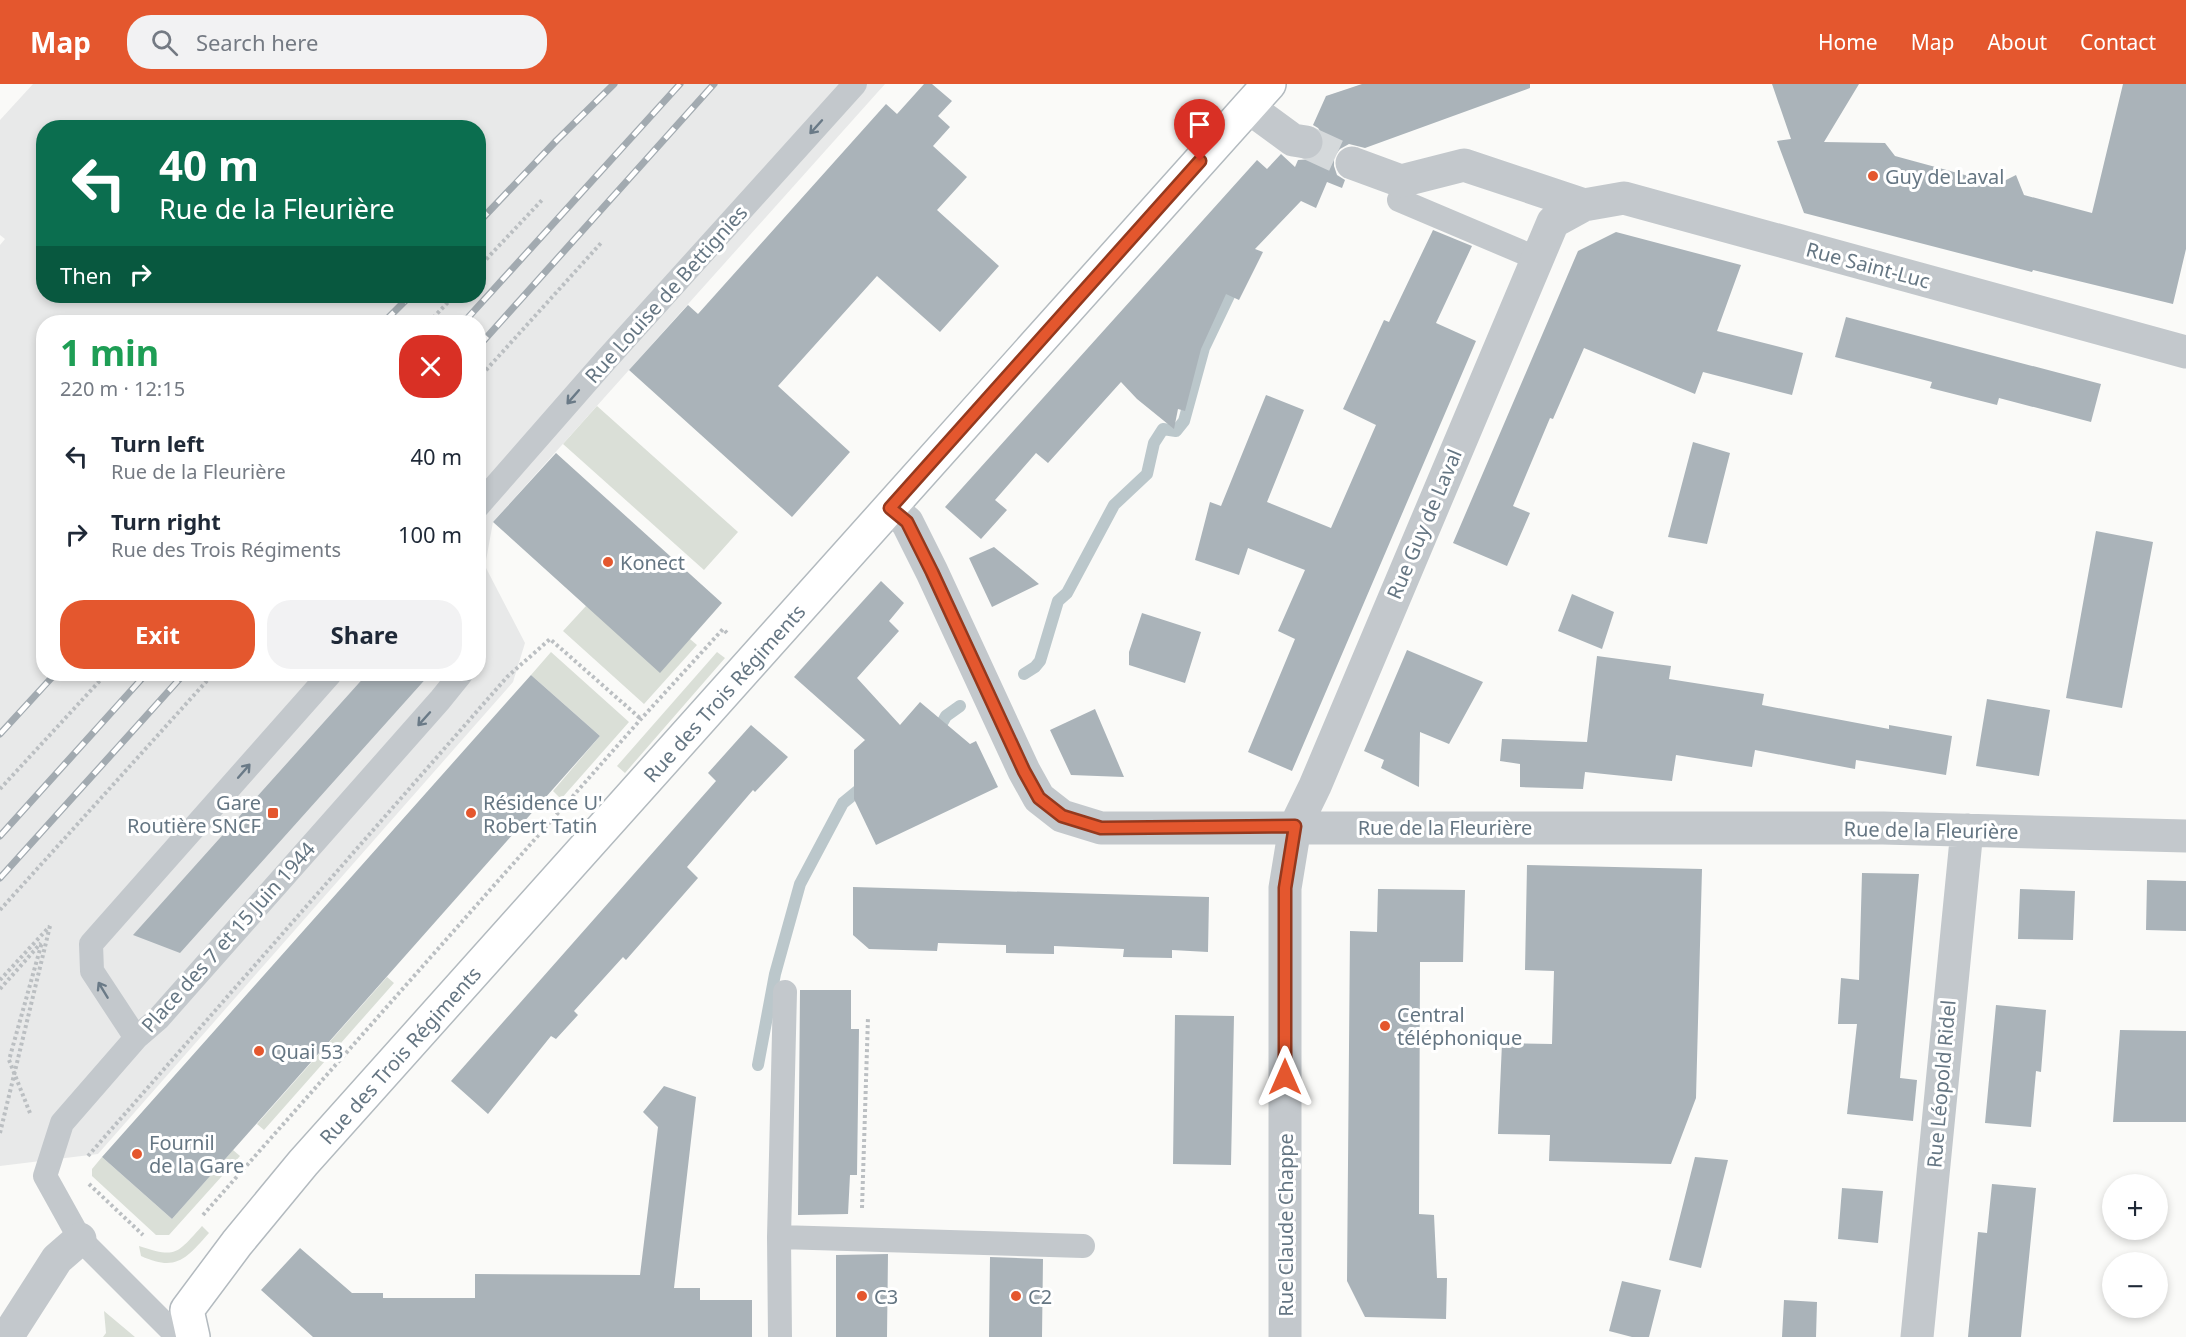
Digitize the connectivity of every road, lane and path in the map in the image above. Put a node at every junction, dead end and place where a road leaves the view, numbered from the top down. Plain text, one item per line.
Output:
1 (855, 84) edge
2 (1258, 96) edge
3 (1306, 142) tunnel mouth
4 (1352, 164) tunnel mouth
5 (543, 199) dead end
6 (1399, 200) dead end
7 (1584, 205) junction
8 (1552, 222) joint
9 (601, 243) dead end
10 (1536, 258) junction
11 (486, 260) edge
12 (447, 303) edge
13 (436, 315) edge
14 (2186, 352) edge
15 (486, 370) edge
16 (486, 497) edge
17 (890, 508) junction
18 (755, 658) junction
19 (100, 681) edge
20 (207, 681) edge
21 (324, 681) edge
22 (455, 681) edge
23 (641, 719) junction
24 (0, 789) edge
25 (1295, 826) junction
26 (1967, 830) junction
27 (2186, 836) edge
28 (0, 910) edge
29 (0, 980) edge
30 (0, 989) edge
31 (785, 992) dead end
32 (868, 1017) dead end
33 (136, 1038) junction
34 (9, 1060) dead end
35 (0, 1133) edge
36 (85, 1160) dead end
37 (86, 1177) dead end
38 (202, 1215) dead end
39 (143, 1235) dead end
40 (779, 1237) junction
41 (80, 1239) junction
42 (861, 1239) junction
43 (1083, 1246) dead end
44 (186, 1328) edge
45 (7, 1337) edge
46 (780, 1337) edge
47 (1285, 1337) edge
48 (1917, 1337) edge

1 -> 16 lane, Rue Louise de Bettignies
2 - 3 street
2 - 17 main road, Rue des Trois Régiments
4 - 7 street
5 - 11 path
6 - 10 lane
7 - 8 street, Rue Saint-Luc
7 - 14 street, Rue Saint-Luc
8 - 10 street, Rue Guy de Laval
9 - 15 path
10 - 25 street, Rue Guy de Laval
12 - 13 path
17 - 18 main road, Rue des Trois Régiments
17 - 25 street, Rue de la Fleurière
18 - 23 path
18 - 44 main road, Rue des Trois Régiments
19 - 24 path
20 - 28 path
33 -> 21 lane, Place des 7 et 15 Juin 1944
22 -> 33 lane, Place des 7 et 15 Juin 1944
23 - 36 path
23 - 38 path
25 - 26 street, Rue de la Fleurière
25 - 47 street, Rue Claude Chappe
26 - 27 street, Rue de la Fleurière
26 - 48 street, Rue Léopold Ridel
29 - 35 path, bridge
30 - 34 path
31 - 40 lane
32 - 42 path
33 - 41 lane
37 - 39 path
40 - 42 lane
40 - 46 lane
41 - 44 lane
41 - 45 street
42 - 43 lane

